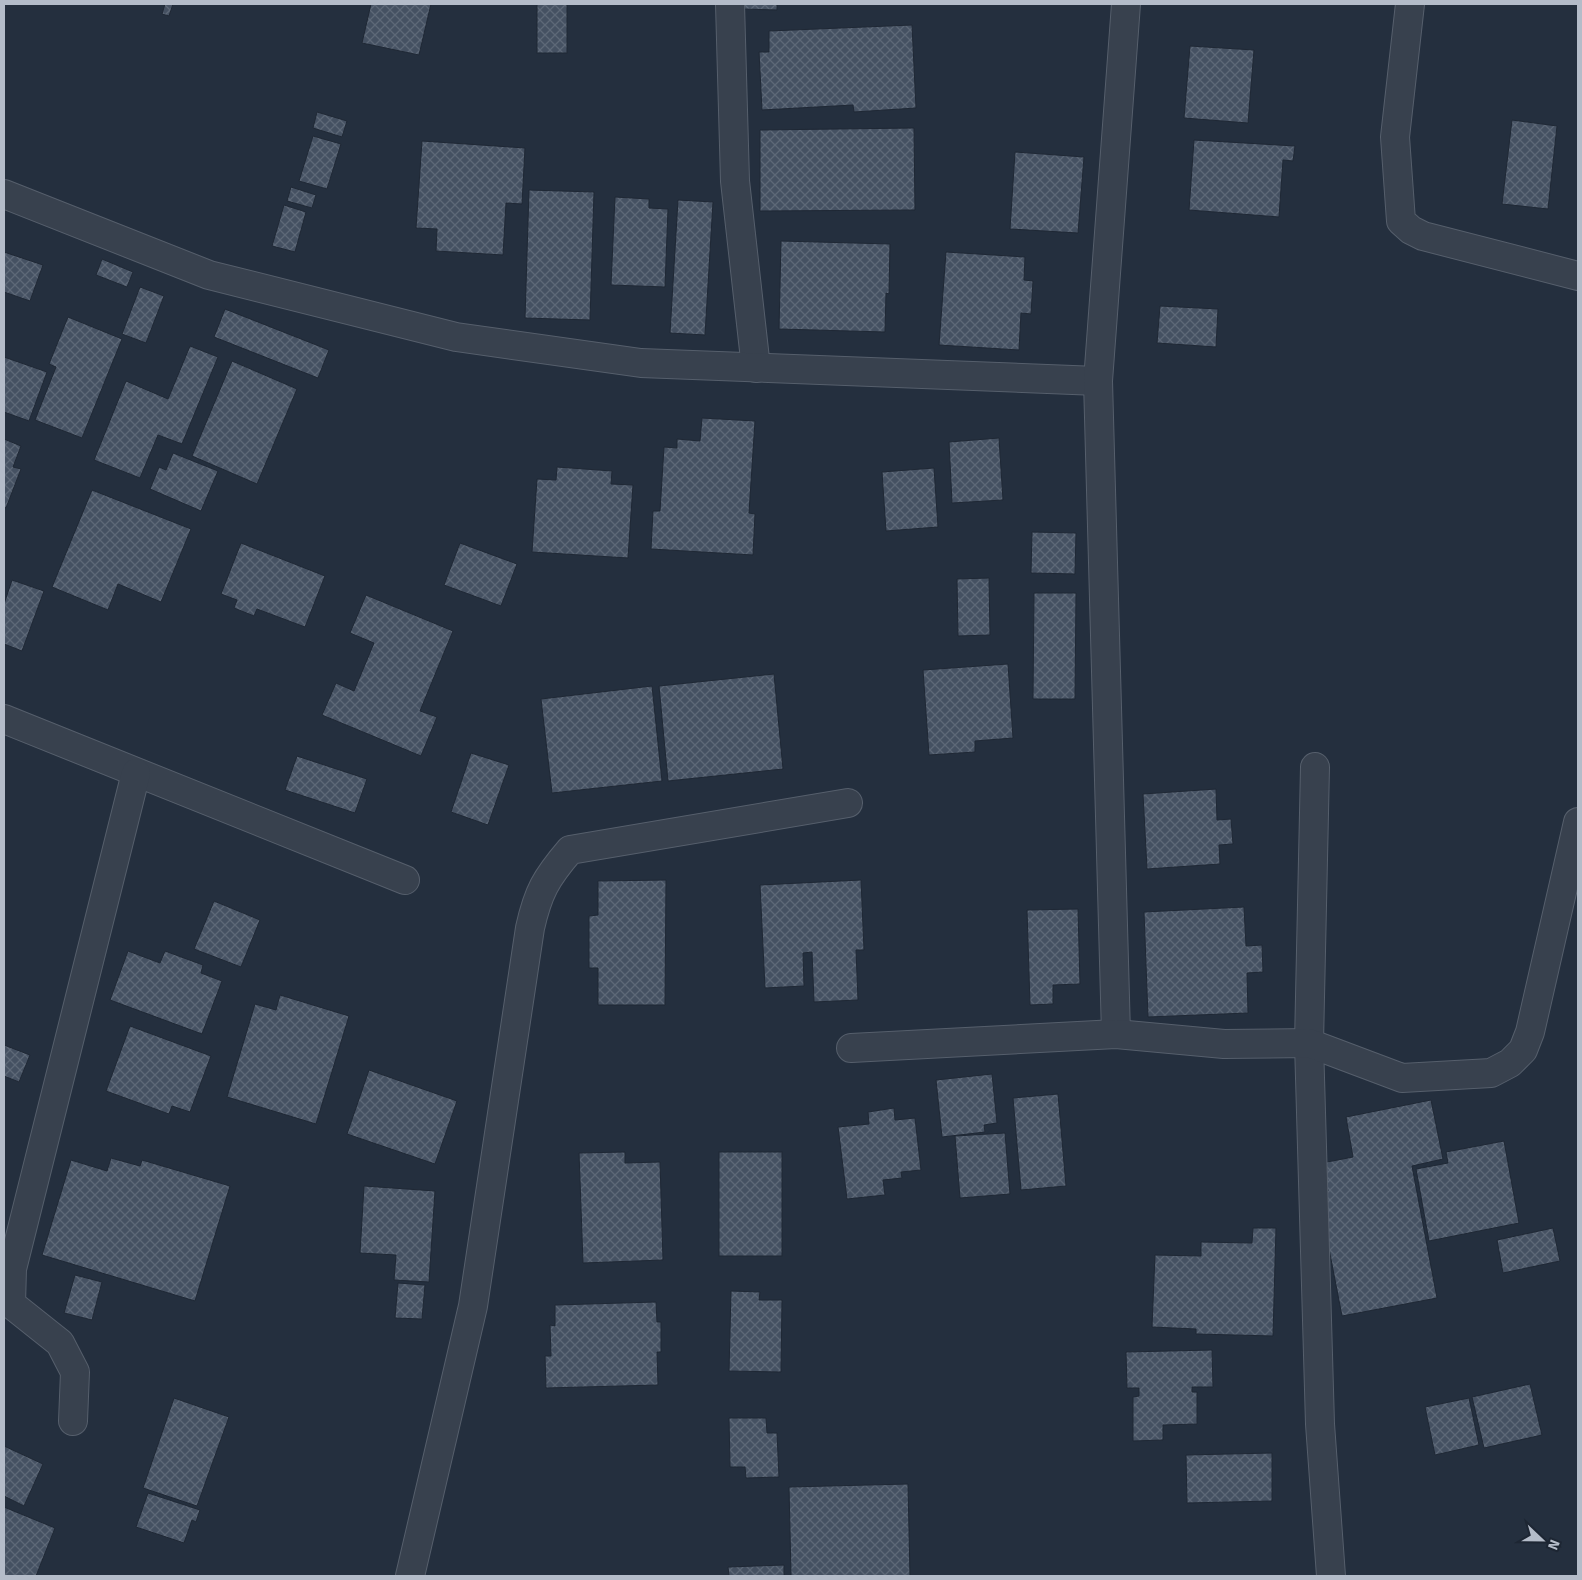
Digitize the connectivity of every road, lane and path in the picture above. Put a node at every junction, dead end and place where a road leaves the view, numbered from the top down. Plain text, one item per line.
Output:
1 (730, 4) edge
2 (1126, 4) edge
3 (1410, 4) edge
4 (4, 194) edge
5 (1578, 271) edge
6 (756, 368) junction
7 (1098, 381) junction
8 (4, 719) edge
9 (1315, 767) dead end
10 (136, 773) junction
11 (848, 803) dead end
12 (1578, 822) edge
13 (405, 880) dead end
14 (1116, 1034) junction
15 (1309, 1043) junction
16 (851, 1048) dead end
17 (73, 1420) dead end
18 (410, 1576) edge
19 (1331, 1576) edge

1 - 6 street
2 - 7 street
3 - 5 street
4 - 6 street
6 - 7 street
7 - 14 street
8 - 10 street
9 - 15 street
10 - 13 street
10 - 17 street
11 - 18 street
12 - 15 street
14 - 15 street
14 - 16 street
15 - 19 street

